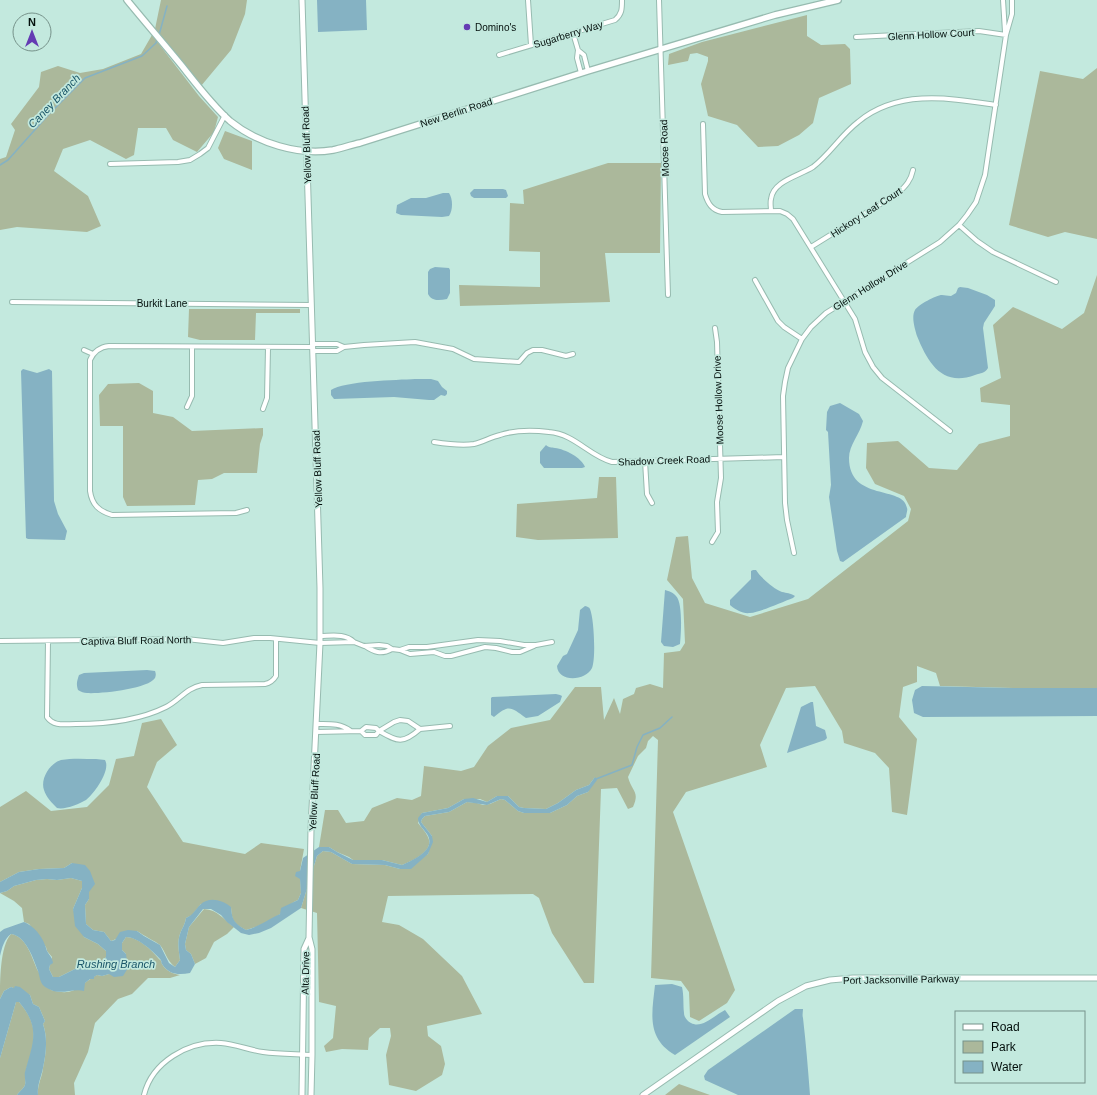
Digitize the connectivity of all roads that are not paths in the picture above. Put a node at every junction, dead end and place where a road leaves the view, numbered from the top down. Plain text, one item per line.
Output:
1 (127, 0) edge
2 (302, 0) edge
3 (528, 0) edge
4 (622, 0) edge
5 (659, 0) edge
6 (838, 0) edge
7 (1003, 0) edge
8 (1012, 0) edge
9 (573, 32) junction
10 (1006, 35) junction
11 (856, 38) dead end
12 (531, 45) junction
13 (578, 50) junction
14 (661, 50) junction
15 (499, 55) dead end
16 (588, 71) junction
17 (581, 73) junction
18 (996, 105) junction
19 (225, 116) junction
20 (703, 124) dead end
21 (307, 150) junction
22 (110, 164) dead end
23 (913, 170) dead end
24 (771, 211) junction
25 (959, 225) junction
26 (811, 247) junction
27 (754, 280) dead end
28 (1056, 282) dead end
29 (668, 295) dead end
30 (844, 301) junction
31 (12, 302) dead end
32 (312, 304) junction
33 (715, 328) dead end
34 (802, 339) junction
35 (192, 347) junction
36 (344, 347) junction
37 (268, 348) junction
38 (313, 348) junction
39 (84, 350) dead end
40 (93, 354) junction
41 (573, 354) dead end
42 (187, 407) dead end
43 (263, 409) dead end
44 (950, 431) dead end
45 (434, 442) dead end
46 (784, 457) junction
47 (720, 459) junction
48 (646, 461) junction
49 (652, 503) dead end
50 (247, 510) dead end
51 (712, 542) dead end
52 (794, 553) dead end
53 (320, 636) junction
54 (276, 640) junction
55 (0, 641) edge
56 (48, 641) junction
57 (354, 642) junction
58 (552, 642) dead end
59 (320, 643) junction
60 (536, 645) junction
61 (364, 646) junction
62 (392, 649) junction
63 (400, 650) junction
64 (317, 724) junction
65 (337, 724) junction
66 (450, 726) dead end
67 (420, 729) junction
68 (351, 731) junction
69 (360, 731) junction
70 (316, 732) junction
71 (336, 732) junction
72 (379, 732) junction
73 (309, 937) junction
74 (1097, 978) edge
75 (304, 1054) junction
76 (312, 1055) junction
77 (144, 1095) edge
78 (302, 1095) edge
79 (311, 1095) edge
80 (643, 1095) edge

1 - 19 main road, New Berlin Road
2 - 21 street, Yellow Bluff Road
3 - 12 street
4 - 9 street, Sugarberry Way
5 - 14 street, Moose Road
6 - 14 main road, New Berlin Road
7 - 10 street, Glenn Hollow Drive
8 - 10 street, Glenn Hollow Drive
9 - 12 street, Sugarberry Way
9 - 13 street
10 - 11 street, Glenn Hollow Court
10 - 18 street, Glenn Hollow Drive
12 - 15 street, Sugarberry Way
13 - 16 street
13 - 17 street
14 - 16 main road, New Berlin Road
14 - 29 street, Moose Road
16 - 17 main road, New Berlin Road
17 - 21 main road, New Berlin Road
18 - 24 street
18 - 25 street, Glenn Hollow Drive
19 - 21 main road, New Berlin Road
19 - 22 street
20 - 24 street
21 - 32 street, Yellow Bluff Road
23 - 26 street, Hickory Leaf Court
24 - 26 street
25 - 28 street
25 - 30 street, Glenn Hollow Drive
26 - 30 street
27 - 34 street
30 - 34 street, Glenn Hollow Drive
30 - 44 street
31 - 32 street, Burkit Lane
32 - 38 street, Yellow Bluff Road
33 - 47 street, Moose Hollow Drive
34 - 46 street, Glenn Hollow Drive
35 - 37 street
35 - 40 street
35 - 42 street
36 - 38 street
36 - 38 street
36 - 41 street
37 - 38 street
37 - 43 street
38 - 53 street, Yellow Bluff Road
39 - 40 street
40 - 50 street
45 - 48 street, Shadow Creek Road
46 - 47 street, Shadow Creek Road
46 - 52 street, Glenn Hollow Drive
47 - 48 street, Shadow Creek Road
47 - 51 street, Moose Hollow Drive
48 - 49 street
53 - 57 street
53 - 59 street, Yellow Bluff Road
54 - 56 street, Captiva Bluff Road North
54 - 56 street
54 - 59 street, Captiva Bluff Road North
55 - 56 street, Captiva Bluff Road North
57 - 59 street, Captiva Bluff Road North
57 - 61 street
58 - 60 street
59 - 64 street, Yellow Bluff Road
60 - 63 street
60 - 63 street
61 - 62 street
61 - 62 street
62 - 63 street
64 - 65 street
64 - 70 street, Yellow Bluff Road
65 - 68 street
65 - 71 street
66 - 67 street
67 - 72 street
67 - 72 street
68 - 69 street
68 - 71 street
69 - 72 street
69 - 72 street
70 - 71 street
70 - 73 street, Yellow Bluff Road
73 - 75 street, Alta Drive
73 - 76 street, Alta Drive
74 - 80 street, Port Jacksonville Parkway
75 - 76 street
75 - 77 street
75 - 78 street, Alta Drive
76 - 79 street, Alta Drive

